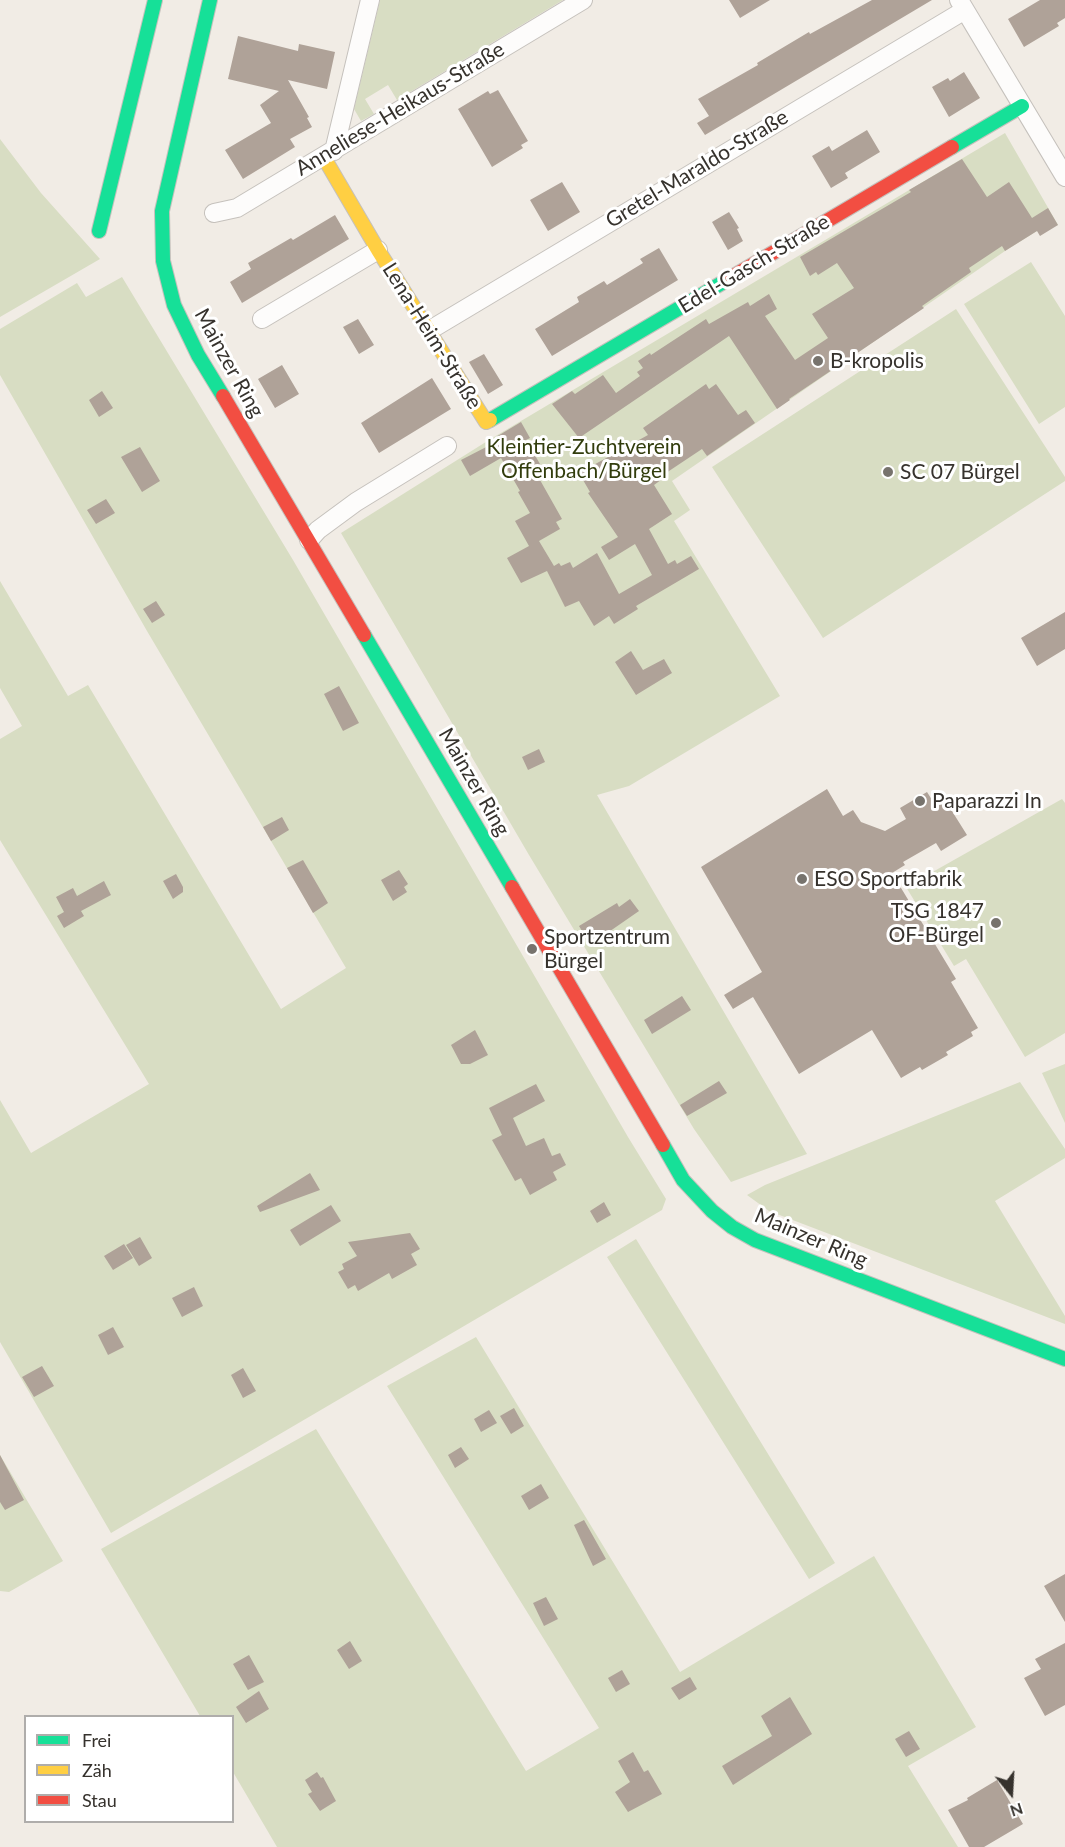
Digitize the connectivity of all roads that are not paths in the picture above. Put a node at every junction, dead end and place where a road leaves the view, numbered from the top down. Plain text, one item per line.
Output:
1 (155, 0) edge
2 (210, 0) edge
3 (370, 0) edge
4 (583, 0) edge
5 (962, 5) edge
6 (1022, 106) junction
7 (328, 153) junction
8 (1065, 177) edge
9 (214, 213) dead end
10 (99, 231) dead end
11 (378, 250) junction
12 (262, 319) dead end
13 (430, 330) junction
14 (486, 422) joint
15 (447, 446) dead end
16 (309, 540) junction
17 (1065, 1359) edge

1 - 10 street
2 - 16 street, Mainzer Ring
3 - 7 street
4 - 7 street, Anneliese-Heikaus-Straße
5 - 6 street
5 - 13 street, Gretel-Maraldo-Straße
6 - 8 street
6 - 14 street, Edel-Gasch-Straße
7 - 9 street, Anneliese-Heikaus-Straße
7 - 11 street, Lena-Heim-Straße
11 - 12 street, Lena-Heim-Straße
11 - 13 street, Lena-Heim-Straße
13 - 14 street, Lena-Heim-Straße
15 - 16 street
16 - 17 street, Mainzer Ring

